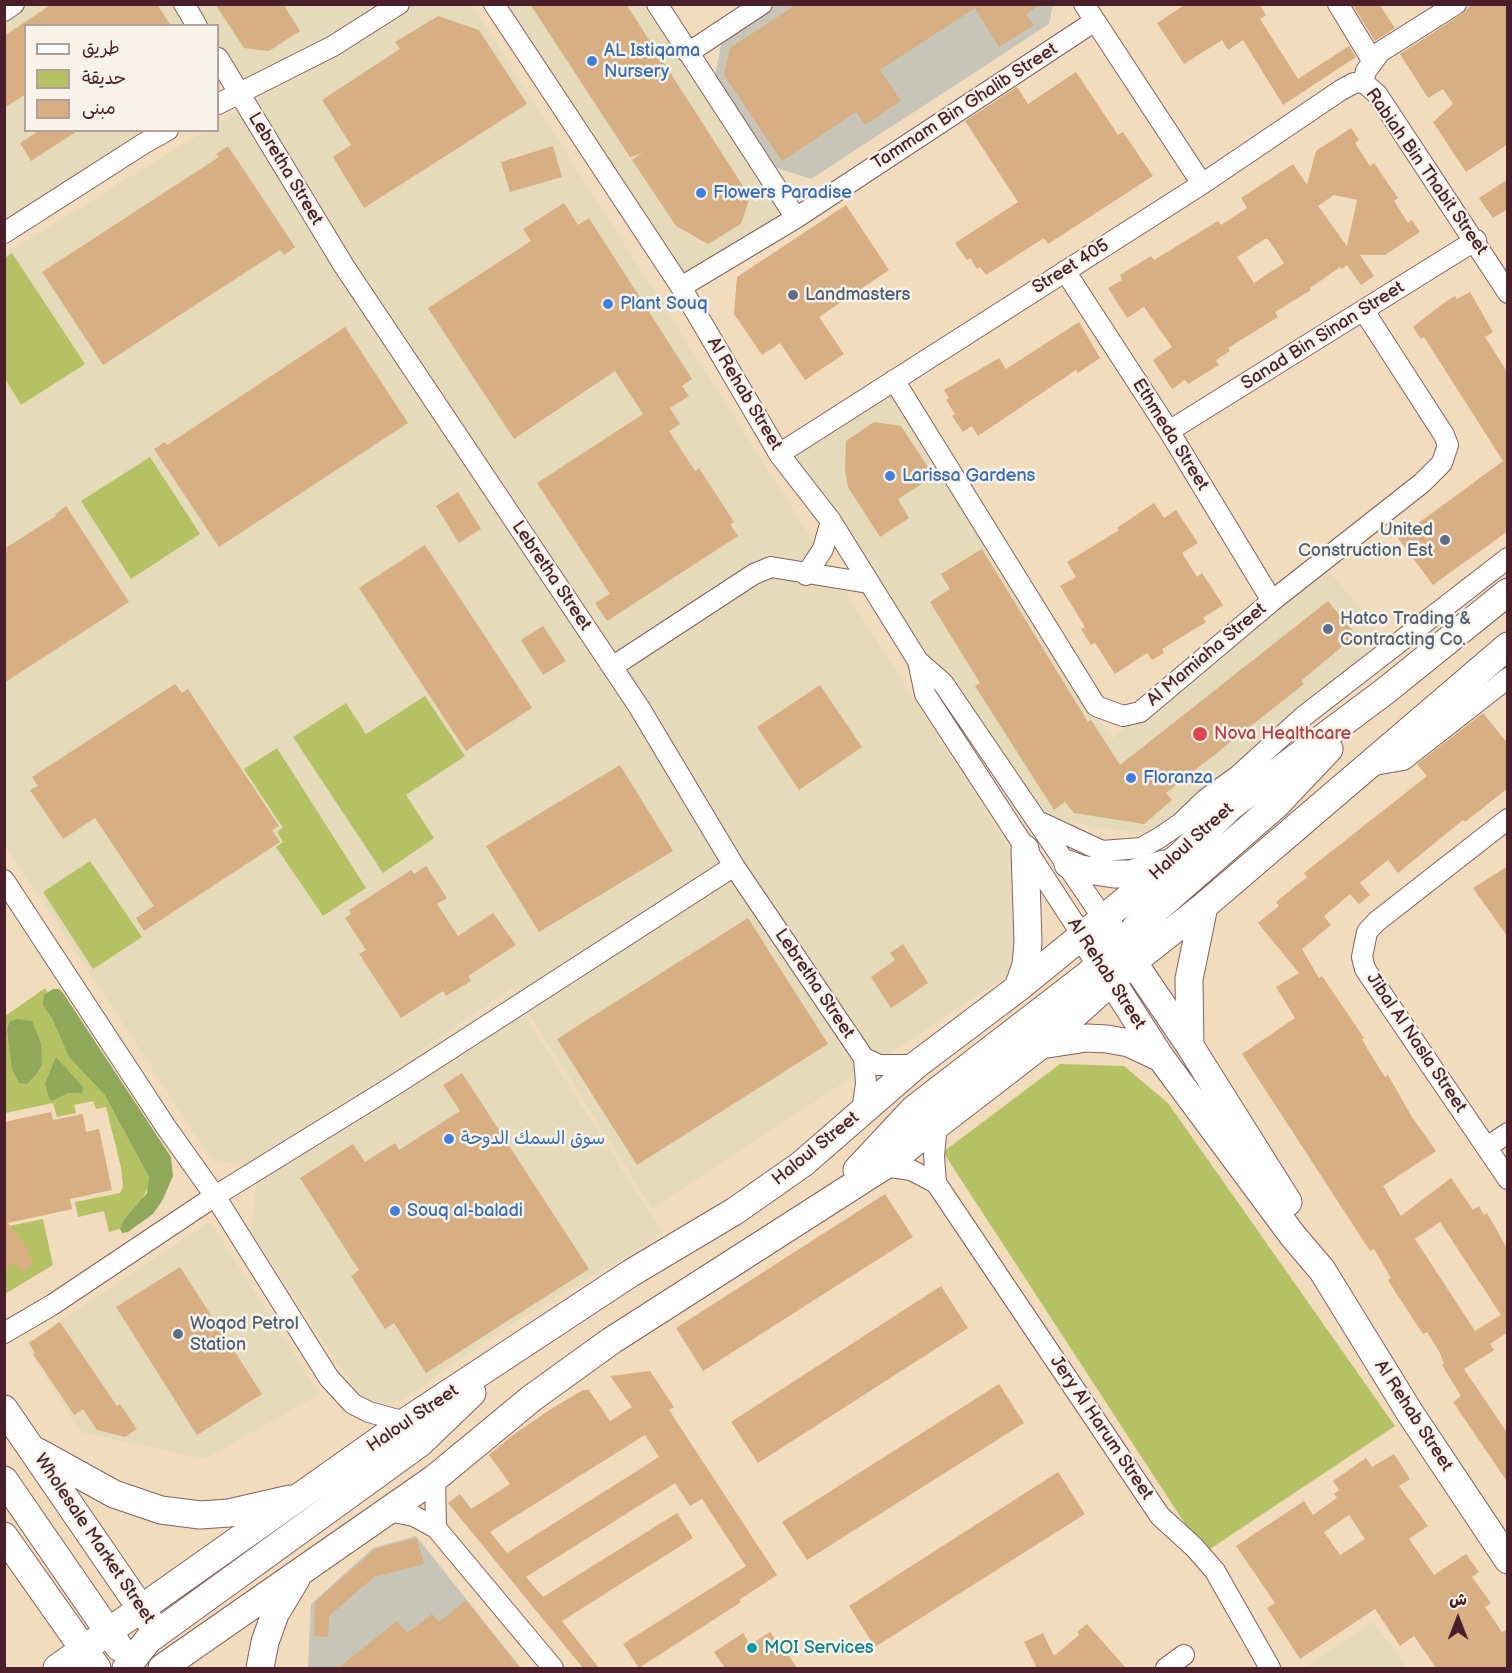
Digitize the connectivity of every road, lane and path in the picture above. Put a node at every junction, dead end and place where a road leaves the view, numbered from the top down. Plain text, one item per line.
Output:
1 (14, 4) edge
2 (184, 4) edge
3 (399, 4) edge
4 (494, 4) edge
5 (657, 4) edge
6 (762, 4) edge
7 (1338, 4) edge
8 (1456, 4) edge
9 (4, 10) edge
10 (1090, 13) edge
11 (196, 24) edge
12 (688, 53) junction
13 (219, 60) edge
14 (1372, 60) junction
15 (1363, 82) junction
16 (239, 93) junction
17 (219, 103) edge
18 (164, 132) edge
19 (1202, 184) junction
20 (796, 218) junction
21 (4, 233) edge
22 (1476, 240) junction
23 (1065, 271) junction
24 (681, 287) junction
25 (1508, 292) edge
26 (1364, 311) junction
27 (894, 380) junction
28 (1169, 431) junction
29 (779, 454) junction
30 (831, 521) junction
31 (1508, 558) edge
32 (806, 575) junction
33 (868, 583) junction
34 (1508, 592) edge
35 (1272, 601) junction
36 (1508, 646) edge
37 (918, 661) junction
38 (612, 667) junction
39 (1508, 678) edge
40 (1384, 692) junction
41 (1369, 766) junction
42 (1239, 775) junction
43 (1230, 807) junction
44 (1508, 819) edge
45 (1037, 821) junction
46 (1025, 849) junction
47 (1181, 855) junction
48 (1068, 864) junction
49 (734, 866) junction
50 (4, 880) edge
51 (1203, 906) junction
52 (1103, 918) junction
53 (1082, 935) junction
54 (1127, 955) junction
55 (1105, 973) junction
56 (1018, 988) junction
57 (1041, 1044) junction
58 (1190, 1046) junction
59 (864, 1058) junction
60 (1161, 1058) junction
61 (916, 1065) junction
62 (862, 1112) junction
63 (937, 1124) junction
64 (1508, 1133) edge
65 (1487, 1147) junction
66 (884, 1166) junction
67 (1508, 1179) edge
68 (936, 1183) junction
69 (215, 1196) junction
70 (827, 1203) junction
71 (1322, 1270) junction
72 (12, 1329) edge
73 (519, 1349) junction
74 (4, 1409) edge
75 (405, 1422) junction
76 (31, 1447) junction
77 (435, 1478) junction
78 (4, 1480) edge
79 (308, 1493) junction
80 (388, 1511) junction
81 (436, 1528) junction
82 (4, 1536) edge
83 (1508, 1560) edge
84 (302, 1571) junction
85 (142, 1611) junction
86 (158, 1632) junction
87 (108, 1634) junction
88 (1184, 1655) dead end
89 (117, 1662) edge
90 (174, 1665) edge
91 (57, 1668) edge
92 (260, 1668) edge
93 (553, 1668) edge
94 (1166, 1668) edge
95 (1270, 1668) edge

1 - 9 street
2 - 11 street
3 - 16 street, Lebretha Street
4 - 24 street, Al Rehab Street
5 - 12 street
6 - 12 street
7 - 14 street
8 - 14 street
10 - 19 street
10 - 20 street, Tammam Bin Ghalib Street
12 - 20 street
13 - 16 street, Lebretha Street
14 - 15 street
15 - 19 street, Street 405
15 - 22 street, Rabiah Bin Thabit Street
16 - 17 street
16 - 38 street, Lebretha Street
18 - 21 street
19 - 23 street, Street 405
20 - 24 street, Tammam Bin Ghalib Street
22 - 25 street, Rabiah Bin Thabit Street
22 - 26 street, Sanad Bin Sinan Street
23 - 27 street, Street 405
23 - 28 street, Ethmeda Street
24 - 29 street, Al Rehab Street
26 - 28 street, Sanad Bin Sinan Street
26 - 35 street, Al Mamiaha Street
27 - 29 street, Street 405
27 - 35 street, Al Mamiaha Street
28 - 35 street, Ethmeda Street
29 - 30 street, Al Rehab Street
30 - 32 street
30 - 33 street, Al Rehab Street
31 - 42 street, Haloul Street
32 - 33 street
32 - 38 street
33 - 37 street, Al Rehab Street
34 - 40 main road, Haloul Street
36 - 41 main road
37 - 45 street, Al Rehab Street
37 - 46 street, Al Rehab Street
38 - 49 street, Lebretha Street
39 - 41 street
40 - 43 main road, Haloul Street
40 - 54 main road
41 - 51 main road
42 - 43 main road
42 - 45 street, Haloul Street
43 - 47 main road, Haloul Street
44 - 65 street, Jibal Al Nasla Street
45 - 48 street, Al Rehab Street
46 - 53 street, Al Rehab Street
46 - 56 main road
47 - 48 main road
47 - 52 main road, Haloul Street
48 - 52 street, Al Rehab Street
49 - 59 street, Lebretha Street
49 - 69 street
50 - 69 street
51 - 54 main road
51 - 58 main road
52 - 53 main road, Haloul Street
52 - 54 main road, Al Rehab Street
52 - 55 main road
53 - 55 main road, Al Rehab Street
53 - 56 main road, Haloul Street
54 - 55 main road
54 - 58 main road, Al Rehab Street
55 - 57 main road
55 - 60 main road, Al Rehab Street
55 - 70 main road
56 - 61 main road, Haloul Street
57 - 60 main road
57 - 63 main road
58 - 71 main road, Al Rehab Street
59 - 61 street, Lebretha Street
59 - 62 street, Lebretha Street
60 - 71 main road, Al Rehab Street
61 - 62 main road, Haloul Street
62 - 73 main road, Haloul Street
63 - 66 main road
63 - 68 street
64 - 65 street
65 - 67 street, Jibal Al Nasla Street
66 - 68 street, Jery Al Harum Street
66 - 70 main road
68 - 95 street, Jery Al Harum Street
69 - 72 street
69 - 75 street
70 - 77 main road
71 - 83 main road, Al Rehab Street
73 - 75 main road, Haloul Street
73 - 86 main road
74 - 76 main road, Wholesale Market Street
75 - 79 main road, Haloul Street
76 - 79 main road
76 - 85 main road, Wholesale Market Street
77 - 80 main road
77 - 81 street
78 - 87 main road
79 - 85 main road, Haloul Street
80 - 81 street
80 - 84 main road
81 - 93 street
82 - 89 main road
84 - 90 main road
84 - 92 main road
85 - 86 main road, Wholesale Market Street
85 - 87 main road, Haloul Street
85 - 89 main road
86 - 89 main road
86 - 90 main road, Wholesale Market Street
87 - 89 main road, Haloul Street
88 - 94 street
89 - 90 main road
89 - 91 main road

